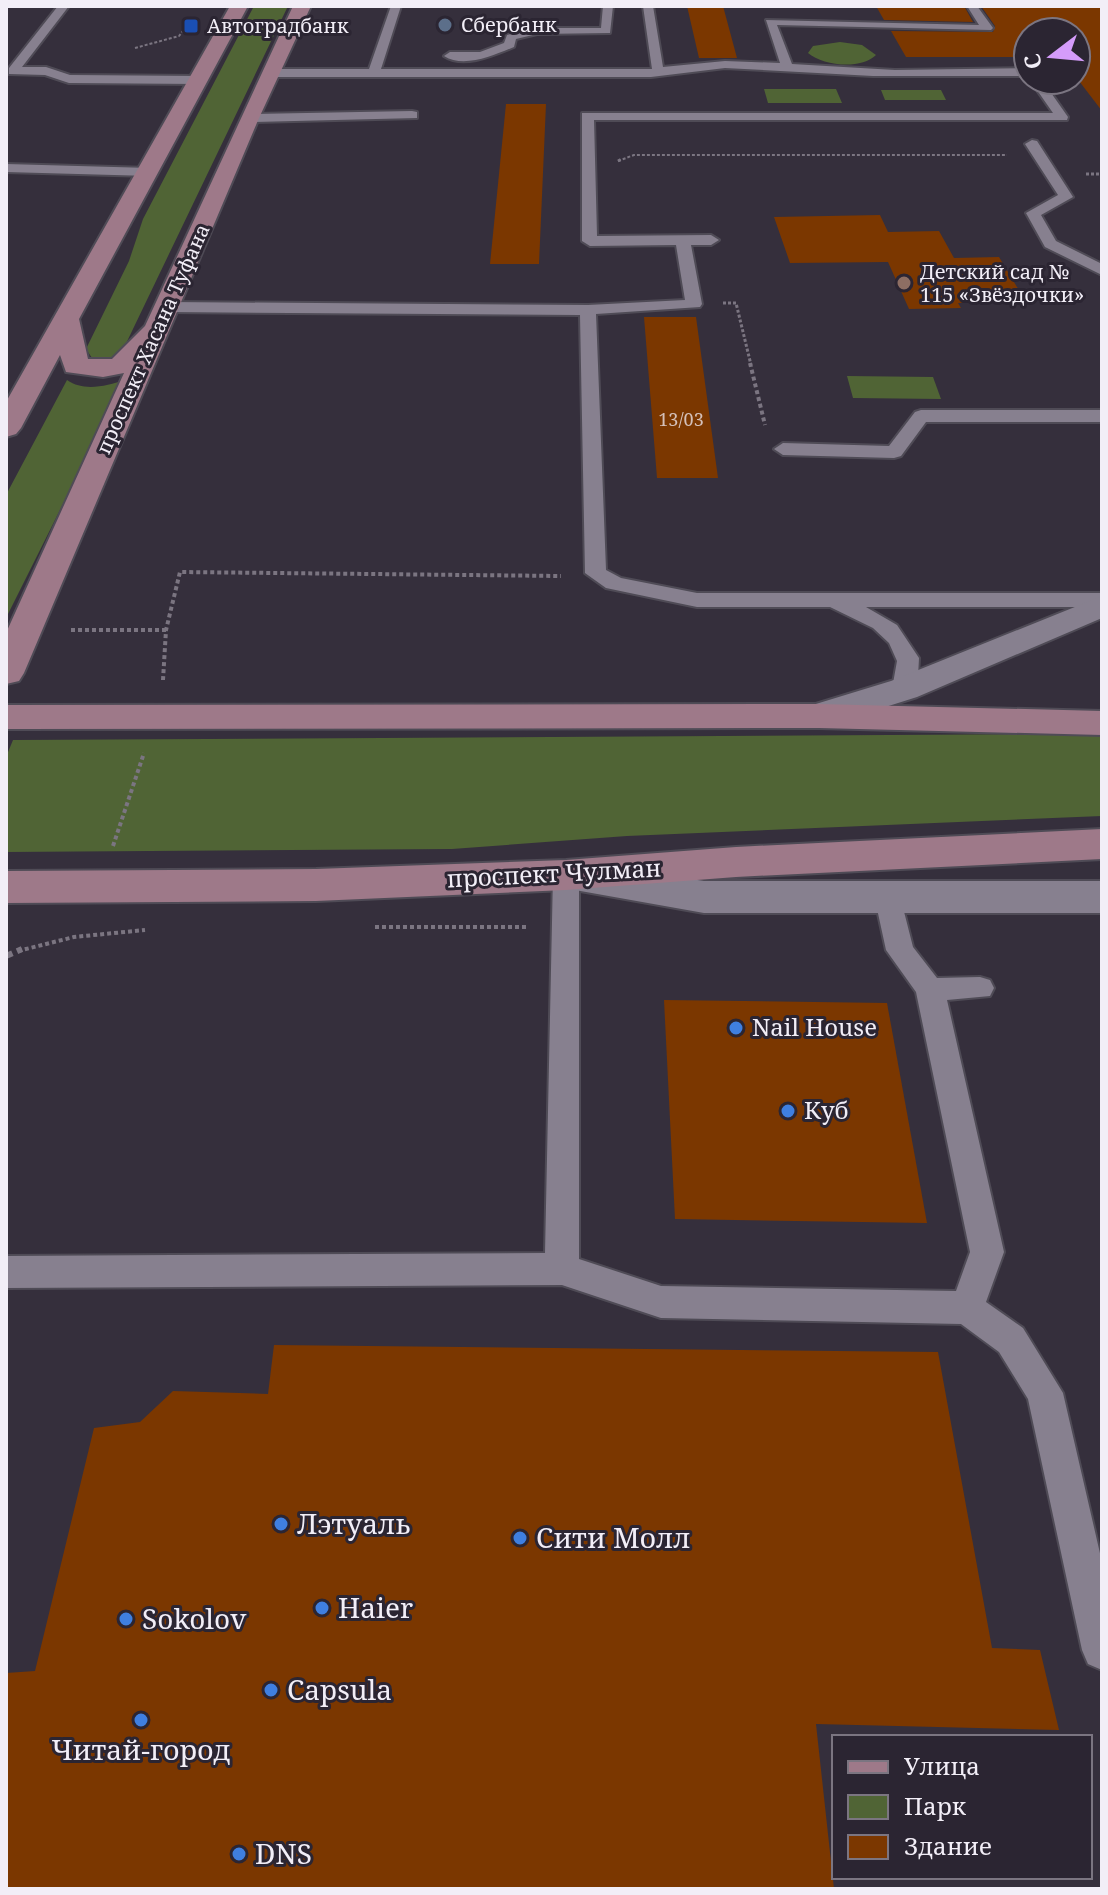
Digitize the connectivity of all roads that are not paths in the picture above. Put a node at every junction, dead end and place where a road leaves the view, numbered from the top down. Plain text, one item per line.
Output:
1 (64, 6) edge
2 (239, 6) edge
3 (302, 6) edge
4 (396, 6) edge
5 (608, 6) edge
6 (648, 6) edge
7 (972, 6) edge
8 (439, 56) dead end
9 (787, 67) junction
10 (658, 71) junction
11 (1012, 72) edge
12 (269, 73) junction
13 (374, 73) junction
14 (200, 80) junction
15 (1047, 96) edge
16 (412, 115) dead end
17 (1012, 117) junction
18 (249, 118) junction
19 (6, 168) edge
20 (150, 172) junction
21 (683, 240) junction
22 (711, 240) dead end
23 (1102, 270) edge
24 (588, 310) junction
25 (165, 314) junction
26 (66, 319) junction
27 (13, 402) edge
28 (1102, 416) edge
29 (6, 428) edge
30 (783, 449) road end
31 (819, 600) junction
32 (1102, 603) edge
33 (6, 673) edge
34 (904, 689) junction
35 (819, 716) junction
36 (6, 717) edge
37 (1102, 723) edge
38 (1100, 843) edge
39 (566, 875) junction
40 (6, 887) edge
41 (888, 895) junction
42 (1102, 897) edge
43 (980, 988) dead end
44 (930, 989) junction
45 (562, 1269) junction
46 (6, 1272) edge
47 (967, 1308) junction
48 (1102, 1650) edge

1 - 14 lane
2 - 14 main road
3 - 12 main road, проспект Хасана Туфана
4 - 13 lane
5 - 8 lane
6 - 10 lane
7 - 9 lane
9 - 10 lane
9 - 11 lane
10 - 13 lane
12 - 13 lane
12 - 18 main road, проспект Хасана Туфана
14 - 20 main road
15 - 17 lane
16 - 18 lane
17 - 21 lane
17 - 23 lane
18 - 25 main road, проспект Хасана Туфана
19 - 20 lane
20 - 26 main road
21 - 22 lane
21 - 24 lane
24 - 25 lane
24 - 31 lane
25 - 26 main road
25 - 33 main road, проспект Хасана Туфана
26 - 27 main road
27 - 29 main road
28 - 30 lane
31 - 32 lane
31 - 34 lane
32 - 34 street
34 - 35 street
35 - 36 main road
35 - 37 main road
38 - 39 main road, проспект Чулман
39 - 40 main road, проспект Чулман
39 - 41 street
39 - 45 lane
41 - 42 street
41 - 44 lane
43 - 44 lane
44 - 47 lane
45 - 46 lane
45 - 47 lane
47 - 48 lane

